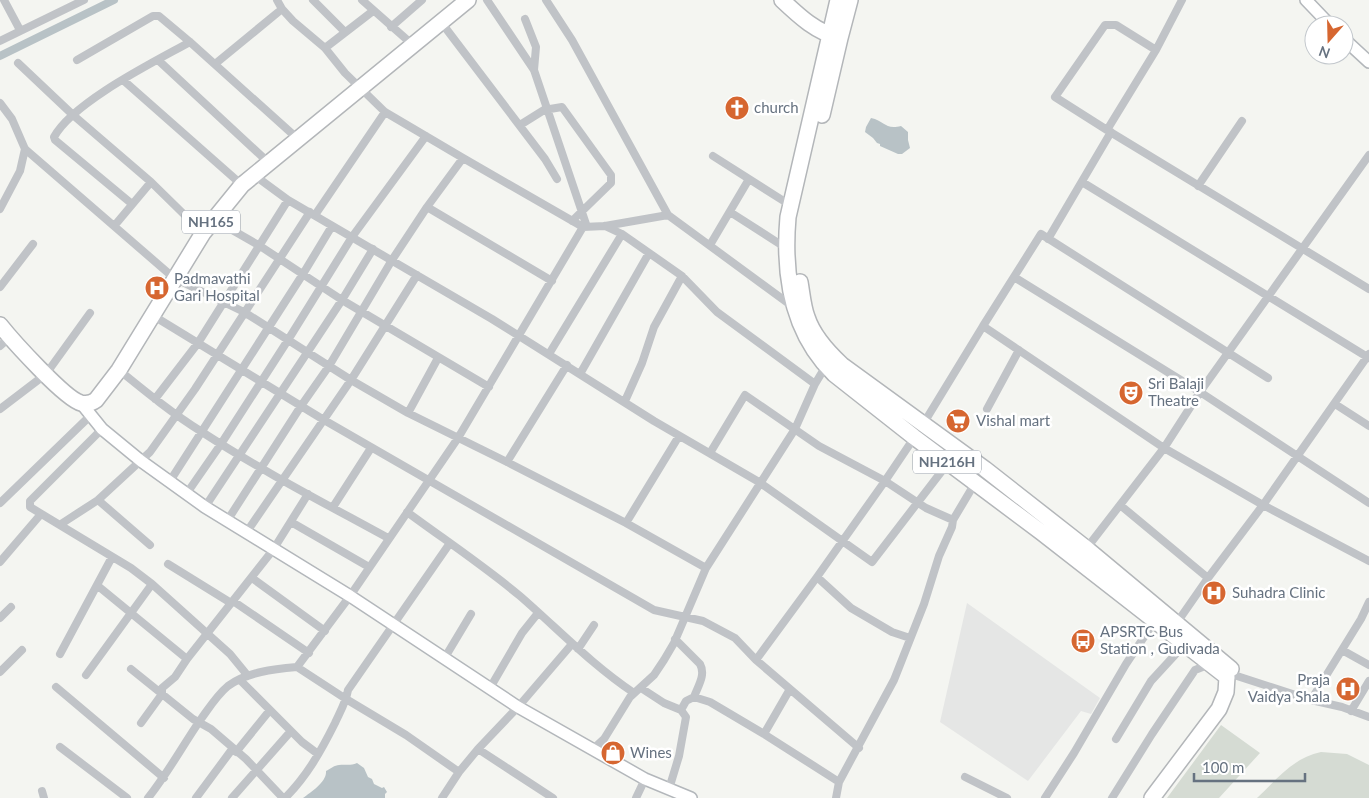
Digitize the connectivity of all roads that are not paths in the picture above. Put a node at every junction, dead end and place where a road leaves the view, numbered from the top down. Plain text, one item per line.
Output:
1 (4, 0) edge
2 (84, 0) edge
3 (277, 0) edge
4 (313, 0) edge
5 (362, 0) edge
6 (468, 0) edge
7 (487, 0) edge
8 (546, 0) edge
9 (782, 0) edge
10 (838, 0) edge
11 (850, 0) edge
12 (1182, 0) edge
13 (1306, 0) edge
14 (418, 1) edge
15 (282, 9) junction
16 (373, 11) junction
17 (1320, 15) edge
18 (525, 18) dead end
19 (442, 22) junction
20 (391, 26) junction
21 (20, 30) junction
22 (345, 32) junction
23 (835, 37) junction
24 (0, 40) edge
25 (190, 42) junction
26 (413, 45) junction
27 (325, 48) junction
28 (1354, 48) edge
29 (1156, 50) junction
30 (77, 60) dead end
31 (158, 60) junction
32 (18, 62) dead end
33 (1369, 62) edge
34 (215, 64) junction
35 (534, 70) junction
36 (123, 80) junction
37 (360, 88) junction
38 (0, 103) edge
39 (548, 110) junction
40 (386, 112) junction
41 (73, 115) junction
42 (1242, 121) dead end
43 (520, 125) junction
44 (1109, 131) junction
45 (426, 136) junction
46 (298, 139) junction
47 (25, 149) junction
48 (1369, 155) edge
49 (714, 156) dead end
50 (462, 158) junction
51 (269, 163) junction
52 (557, 179) dead end
53 (749, 179) junction
54 (248, 180) junction
55 (151, 182) junction
56 (1082, 182) junction
57 (1198, 186) junction
58 (288, 200) junction
59 (132, 204) junction
60 (790, 205) junction
61 (427, 207) junction
62 (0, 209) edge
63 (582, 212) junction
64 (730, 212) junction
65 (313, 214) junction
66 (668, 215) junction
67 (213, 219) junction
68 (572, 221) junction
69 (115, 225) junction
70 (332, 226) junction
71 (606, 226) junction
72 (585, 227) junction
73 (203, 233) junction
74 (622, 234) junction
75 (352, 237) junction
76 (1048, 239) junction
77 (33, 244) dead end
78 (710, 245) junction
79 (260, 246) junction
80 (786, 248) junction
81 (373, 249) junction
82 (1302, 250) junction
83 (650, 253) junction
84 (280, 259) junction
85 (392, 260) junction
86 (303, 274) junction
87 (417, 275) junction
88 (682, 276) junction
89 (1014, 277) junction
90 (174, 278) junction
91 (552, 281) junction
92 (0, 287) edge
93 (321, 287) junction
94 (1369, 289) edge
95 (1269, 296) junction
96 (342, 300) junction
97 (225, 302) junction
98 (794, 307) junction
99 (244, 312) junction
100 (362, 312) junction
101 (90, 313) dead end
102 (152, 315) junction
103 (0, 325) edge
104 (385, 326) junction
105 (983, 326) junction
106 (268, 327) junction
107 (519, 336) junction
108 (288, 340) junction
109 (5, 342) edge
110 (198, 343) junction
111 (1019, 350) junction
112 (308, 352) junction
113 (1228, 352) junction
114 (549, 354) junction
115 (216, 355) junction
116 (1368, 356) edge
117 (438, 358) junction
118 (829, 362) junction
119 (567, 365) junction
120 (329, 366) junction
121 (119, 370) junction
122 (241, 370) junction
123 (46, 374) junction
124 (580, 374) junction
125 (1268, 378) dead end
126 (351, 380) junction
127 (260, 382) junction
128 (815, 384) junction
129 (489, 387) junction
130 (1200, 392) junction
131 (280, 394) junction
132 (155, 399) junction
133 (625, 401) junction
134 (80, 403) junction
135 (1335, 404) junction
136 (301, 406) junction
137 (0, 409) edge
138 (987, 409) dead end
139 (408, 413) junction
140 (177, 415) junction
141 (324, 420) junction
142 (96, 422) junction
143 (922, 424) junction
144 (1369, 426) edge
145 (795, 429) junction
146 (200, 432) junction
147 (679, 436) junction
148 (914, 437) junction
149 (458, 438) junction
150 (221, 444) junction
151 (371, 448) junction
152 (1164, 448) junction
153 (710, 453) junction
154 (240, 456) junction
155 (1297, 456) junction
156 (141, 460) junction
157 (507, 462) junction
158 (948, 463) junction
159 (262, 468) junction
160 (282, 479) junction
161 (170, 481) junction
162 (429, 481) junction
163 (886, 481) junction
164 (759, 482) junction
165 (975, 483) junction
166 (187, 493) junction
167 (308, 494) junction
168 (98, 500) junction
169 (918, 502) junction
170 (0, 503) edge
171 (1369, 503) edge
172 (1120, 505) junction
173 (1263, 505) junction
174 (205, 507) junction
175 (333, 508) junction
176 (407, 512) junction
177 (41, 514) junction
178 (952, 520) junction
179 (227, 521) junction
180 (291, 522) junction
181 (626, 523) junction
182 (60, 524) junction
183 (246, 533) junction
184 (388, 538) junction
185 (842, 541) junction
186 (450, 543) junction
187 (150, 545) dead end
188 (1087, 549) junction
189 (274, 550) junction
190 (112, 557) junction
191 (1077, 561) junction
192 (1369, 561) edge
193 (0, 562) edge
194 (168, 564) dead end
195 (369, 567) junction
196 (706, 568) junction
197 (817, 577) junction
198 (252, 578) junction
199 (1208, 578) junction
200 (152, 584) junction
201 (98, 586) junction
202 (350, 596) junction
203 (232, 602) junction
204 (1369, 602) edge
205 (11, 607) dead end
206 (538, 612) junction
207 (131, 613) junction
208 (471, 614) dead end
209 (686, 616) junction
210 (1159, 616) junction
211 (0, 618) edge
212 (1361, 618) junction
213 (1176, 624) junction
214 (1369, 624) edge
215 (594, 625) dead end
216 (394, 626) junction
217 (325, 631) junction
218 (208, 633) junction
219 (910, 638) junction
220 (676, 639) junction
221 (1185, 644) junction
222 (575, 646) junction
223 (22, 650) dead end
224 (1342, 650) junction
225 (309, 652) junction
226 (60, 654) dead end
227 (444, 658) junction
228 (187, 659) junction
229 (756, 660) junction
230 (1210, 664) junction
231 (1369, 665) edge
232 (297, 667) junction
233 (131, 669) dead end
234 (0, 672) edge
235 (86, 675) dead end
236 (248, 676) junction
237 (1232, 677) junction
238 (240, 680) junction
239 (1369, 681) edge
240 (56, 687) dead end
241 (490, 688) junction
242 (790, 690) junction
243 (637, 691) junction
244 (162, 694) junction
245 (694, 698) junction
246 (346, 699) junction
247 (1311, 700) junction
248 (518, 707) junction
249 (270, 710) junction
250 (681, 710) junction
251 (1351, 711) junction
252 (1369, 717) edge
253 (199, 721) junction
254 (141, 723) dead end
255 (291, 731) junction
256 (764, 734) junction
257 (1116, 739) dead end
258 (60, 747) dead end
259 (859, 748) junction
260 (478, 749) junction
261 (235, 750) junction
262 (592, 750) junction
263 (318, 754) junction
264 (257, 770) junction
265 (459, 772) junction
266 (966, 777) dead end
267 (164, 778) junction
268 (645, 779) junction
269 (839, 782) junction
270 (668, 789) junction
271 (684, 797) edge
272 (127, 798) edge
273 (148, 798) edge
274 (196, 798) edge
275 (232, 798) edge
276 (284, 798) edge
277 (442, 798) edge
278 (554, 798) edge
279 (636, 798) edge
280 (836, 798) edge
281 (1007, 798) edge
282 (1045, 798) edge
283 (1112, 798) edge
284 (1152, 798) edge
285 (1164, 798) edge

1 - 21 street
2 - 21 street
3 - 15 street
4 - 22 street
5 - 16 street
6 - 19 highway, NH165
7 - 35 street
8 - 66 street
9 - 23 highway
10 - 23 highway
11 - 23 highway
12 - 29 street
13 - 17 street
14 - 20 street
15 - 27 street
15 - 34 street
16 - 20 street
16 - 22 street
18 - 35 street
19 - 26 highway, NH165
19 - 43 street
20 - 26 street
21 - 24 street
22 - 27 street
23 - 60 highway, NH216H
23 - 118 highway, NH216H
25 - 30 street
25 - 31 street
25 - 34 street
26 - 37 highway, NH165
27 - 37 street
28 - 33 street
29 - 44 street
29 - 44 street
31 - 36 street
31 - 51 street
32 - 41 street
34 - 46 street
35 - 39 street
36 - 41 street
36 - 54 street
37 - 40 street
37 - 46 highway, NH165
38 - 47 street
39 - 43 street
39 - 63 street
39 - 63 street
40 - 45 street
40 - 65 street
41 - 55 street
41 - 59 street
42 - 57 street
43 - 52 street
44 - 56 street
44 - 57 street
45 - 50 street
45 - 75 street
46 - 51 highway, NH165
47 - 62 street
47 - 69 street
48 - 82 street
49 - 53 street
50 - 61 street
50 - 68 street
51 - 54 highway, NH165
53 - 60 street
53 - 64 street
54 - 58 street
54 - 67 highway, NH165
55 - 59 street
55 - 73 street
56 - 76 street
56 - 95 street
57 - 82 street
58 - 65 street
58 - 79 street
59 - 69 street
60 - 80 highway, NH216H
61 - 85 street
61 - 91 street
63 - 68 street
63 - 72 street
64 - 78 street
64 - 80 street
65 - 70 street
65 - 84 street
66 - 71 street
66 - 78 street
67 - 73 highway, NH165
67 - 79 street
68 - 72 street
69 - 90 street
70 - 75 street
70 - 86 street
71 - 72 street
71 - 74 street
72 - 91 street
73 - 90 highway, NH165
74 - 83 street
74 - 114 street
75 - 81 street
75 - 93 street
76 - 89 street
76 - 113 street
77 - 92 street
78 - 98 street
79 - 84 street
79 - 97 street
80 - 98 highway, NH216H
81 - 85 street
81 - 96 street
82 - 94 street
82 - 95 street
83 - 88 street
83 - 124 street
84 - 86 street
84 - 99 street
85 - 87 street
85 - 100 street
86 - 93 street
86 - 106 street
87 - 104 street
87 - 107 street
88 - 128 street
88 - 133 street
89 - 105 street
89 - 130 street
90 - 97 street
90 - 102 highway, NH165
91 - 107 street
93 - 96 street
93 - 108 street
95 - 113 street
95 - 116 street
96 - 100 street
96 - 112 street
97 - 99 street
97 - 110 street
98 - 118 highway, NH216H
99 - 106 street
99 - 115 street
100 - 104 street
100 - 120 street
101 - 123 street
102 - 110 street
102 - 121 highway, NH165
103 - 109 highway
104 - 117 street
104 - 126 street
105 - 111 street
105 - 143 street
106 - 108 street
106 - 122 street
107 - 114 street
107 - 129 street
108 - 112 street
108 - 127 street
109 - 123 highway
110 - 115 street
110 - 132 street
111 - 138 street
111 - 152 street
112 - 120 street
112 - 131 street
113 - 125 street
113 - 130 street
114 - 119 street
115 - 122 street
115 - 140 street
116 - 135 street
117 - 129 street
117 - 139 street
118 - 128 street
118 - 143 highway, NH216H
118 - 148 highway, NH216H
119 - 124 street
119 - 157 street
120 - 126 street
120 - 136 street
121 - 132 street
121 - 134 highway, NH165
122 - 127 street
122 - 146 street
123 - 134 highway
123 - 137 street
124 - 133 street
126 - 139 street
126 - 141 street
127 - 131 street
127 - 150 street
128 - 145 street
129 - 149 street
130 - 152 street
130 - 155 street
131 - 136 street
131 - 154 street
132 - 140 street
133 - 147 street
134 - 142 street
135 - 144 street
135 - 155 street
136 - 141 street
136 - 159 street
139 - 149 street
140 - 146 street
140 - 156 street
141 - 151 street
141 - 160 street
142 - 156 street
142 - 170 street
142 - 177 street
143 - 148 street
143 - 188 highway, NH216H
145 - 153 street
145 - 163 street
145 - 164 street
146 - 150 street
146 - 161 street
147 - 153 street
147 - 181 street
148 - 158 highway, NH216H
148 - 163 street
149 - 157 street
149 - 162 street
150 - 154 street
150 - 166 street
151 - 162 street
151 - 175 street
152 - 172 street
152 - 173 street
153 - 164 street
154 - 159 street
154 - 174 street
155 - 171 street
155 - 173 street
156 - 161 street
156 - 168 street
157 - 181 street
158 - 165 highway, NH216H
158 - 169 street
159 - 160 street
159 - 179 street
160 - 167 street
160 - 183 street
161 - 166 street
162 - 176 street
162 - 209 street
163 - 169 street
163 - 185 street
164 - 185 street
164 - 196 street
165 - 178 street
165 - 191 highway, NH216H
166 - 174 street
167 - 175 street
167 - 180 street
168 - 182 street
168 - 187 street
169 - 178 street
169 - 185 street
172 - 188 street
172 - 199 street
173 - 192 street
173 - 199 street
174 - 179 street
175 - 184 street
176 - 184 street
176 - 186 street
177 - 182 street
177 - 193 street
178 - 219 street
179 - 183 street
180 - 189 street
180 - 195 street
181 - 196 street
182 - 190 street
183 - 189 street
184 - 195 street
185 - 197 street
186 - 206 street
186 - 216 street
188 - 191 street
188 - 210 highway, NH216H
189 - 198 street
189 - 202 street
190 - 200 street
190 - 201 street
191 - 210 highway, NH216H
194 - 203 street
195 - 202 street
196 - 209 street
197 - 219 street
197 - 229 street
198 - 203 street
198 - 217 street
199 - 213 street
200 - 207 street
200 - 218 street
201 - 207 street
201 - 226 street
202 - 216 street
202 - 217 street
203 - 218 street
203 - 225 street
204 - 212 street
205 - 211 street
206 - 222 street
206 - 241 street
207 - 228 street
207 - 235 street
208 - 227 street
209 - 220 street
209 - 229 street
210 - 213 highway, NH216H
210 - 221 highway, NH216H
210 - 282 street
212 - 214 street
212 - 224 street
213 - 237 highway, NH216H
215 - 222 street
216 - 227 street
216 - 246 street
217 - 225 street
218 - 228 street
218 - 236 street
219 - 259 street
220 - 243 street
220 - 245 street
221 - 230 highway, NH216H
221 - 257 street
222 - 243 street
222 - 248 street
223 - 234 street
224 - 231 street
224 - 247 street
225 - 232 street
227 - 241 street
228 - 244 street
229 - 242 street
230 - 237 highway, NH216H
230 - 283 street
232 - 236 street
232 - 246 street
233 - 244 street
236 - 238 street
237 - 247 street
237 - 284 highway
237 - 285 highway
238 - 249 street
238 - 253 street
239 - 251 street
240 - 267 street
241 - 248 street
242 - 256 street
242 - 259 street
243 - 250 street
243 - 262 street
244 - 253 street
244 - 254 street
245 - 250 street
245 - 256 street
246 - 263 street
246 - 265 street
247 - 251 street
248 - 260 street
248 - 262 street
249 - 255 street
249 - 261 street
250 - 270 street
251 - 252 street
253 - 261 street
253 - 267 street
255 - 263 street
255 - 264 street
256 - 269 street
258 - 272 street
259 - 269 street
260 - 265 street
260 - 278 street
261 - 264 street
261 - 274 street
262 - 268 street
263 - 276 street
264 - 275 street
264 - 276 street
265 - 277 street
266 - 281 street
267 - 273 street
268 - 270 street
268 - 279 street
269 - 280 street
270 - 271 street

